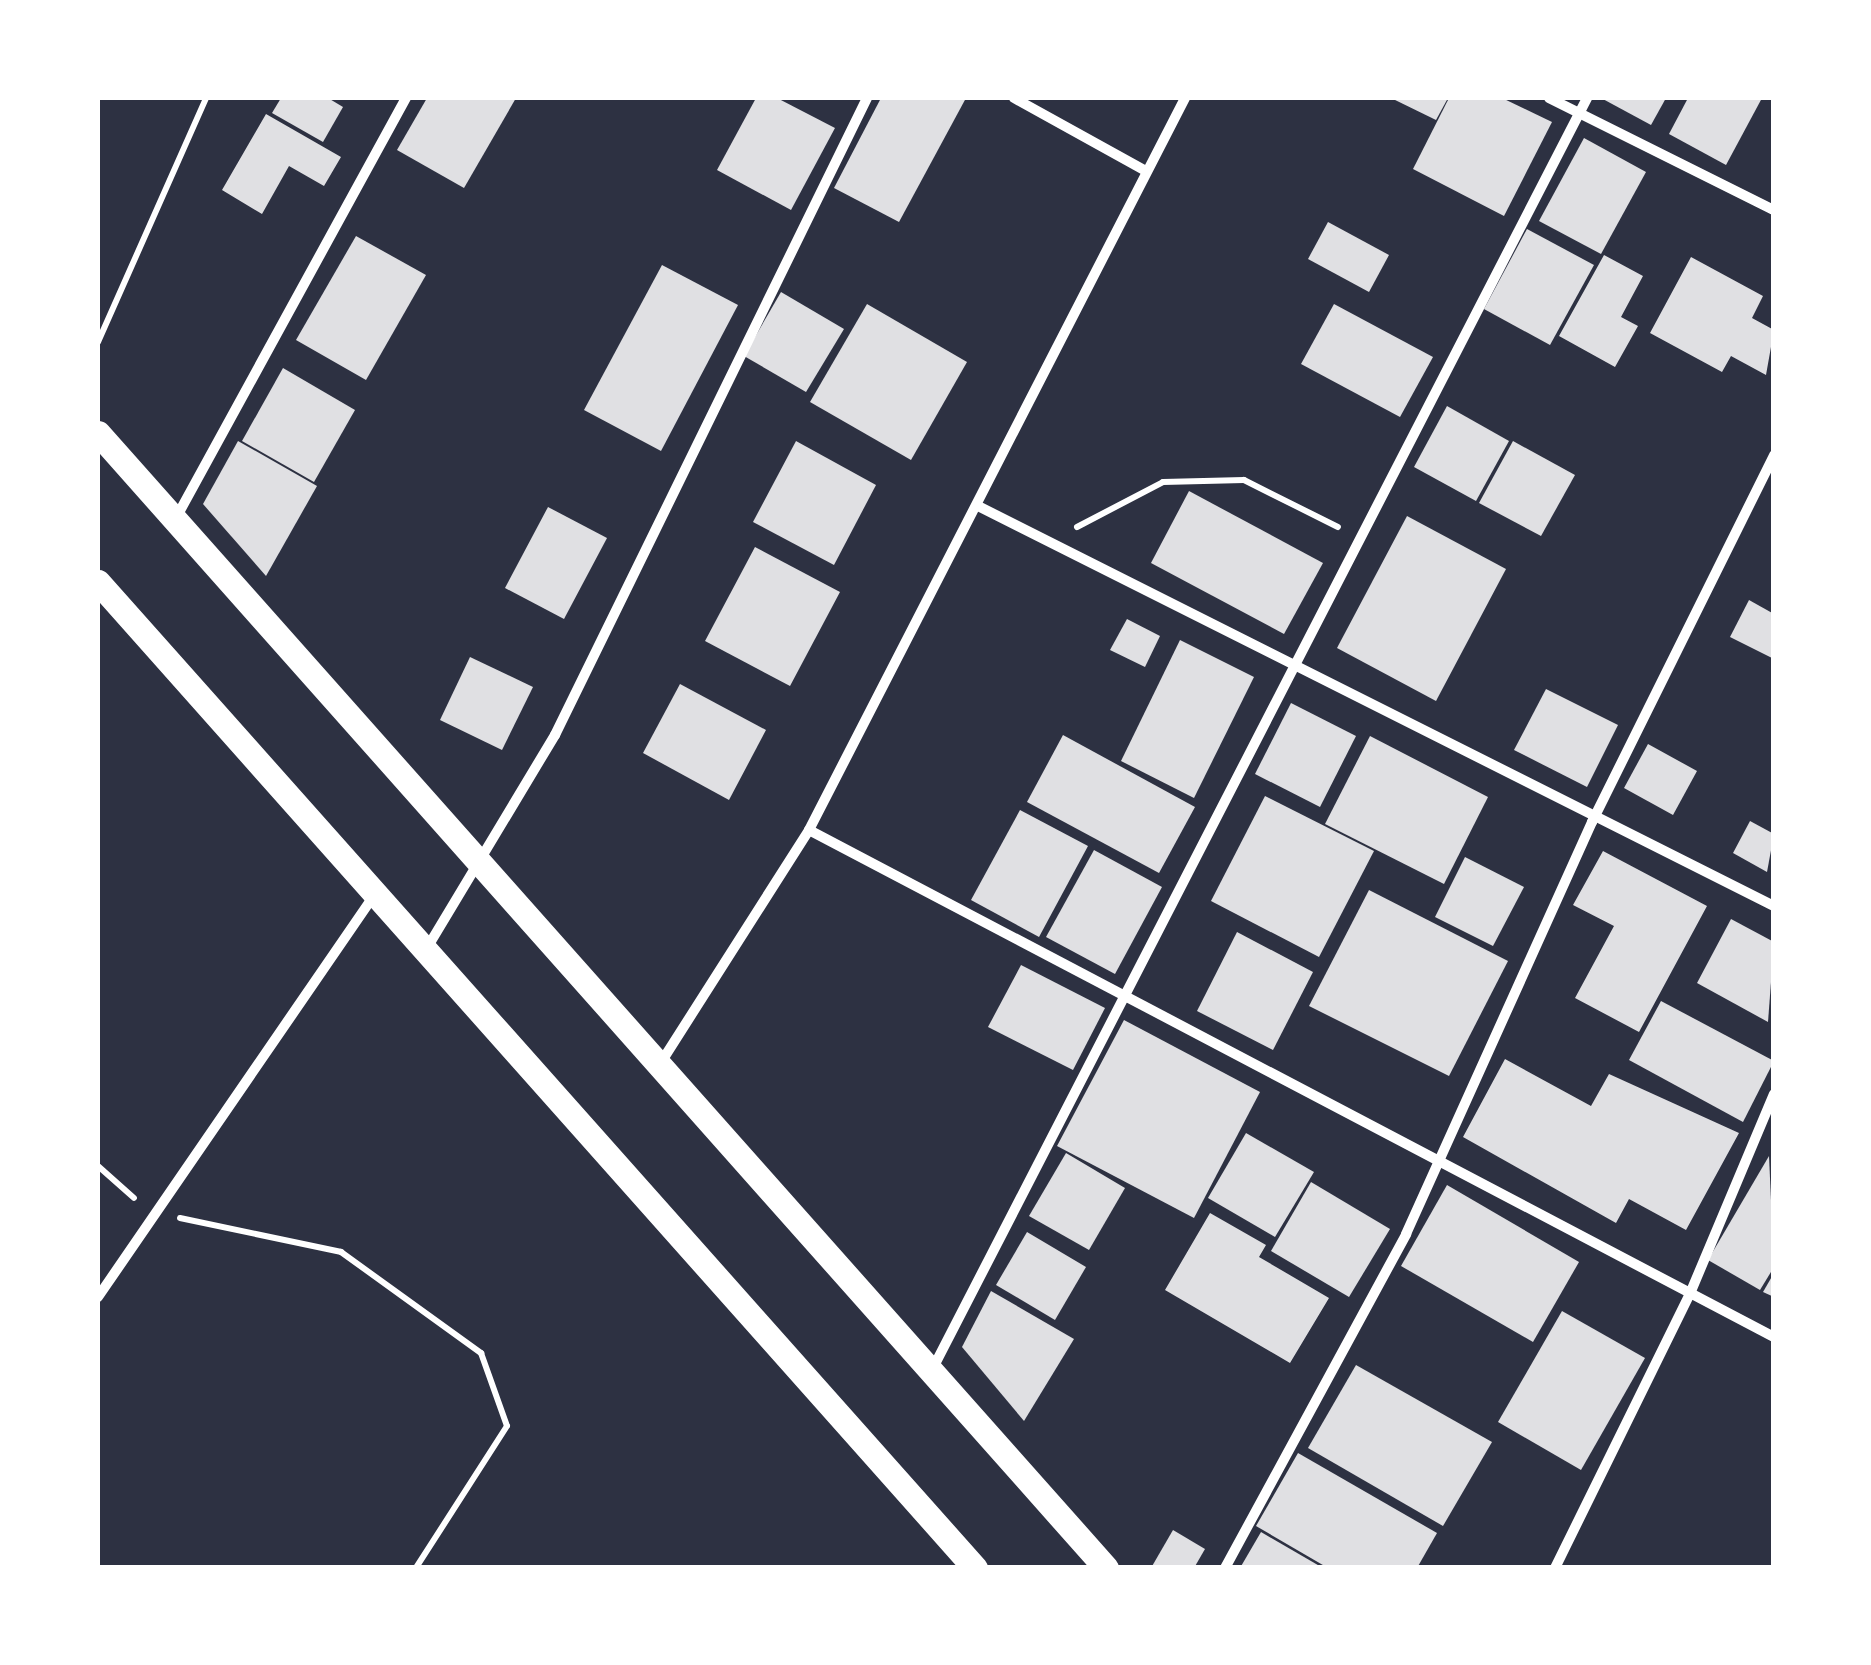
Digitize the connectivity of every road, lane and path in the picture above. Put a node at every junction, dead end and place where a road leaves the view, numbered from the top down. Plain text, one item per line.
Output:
1 (206, 98) edge
2 (406, 98) edge
3 (868, 98) edge
4 (1014, 98) edge
5 (1185, 98) edge
6 (1549, 98) edge
7 (1587, 98) edge
8 (1578, 114) junction
9 (1144, 170) junction
10 (1774, 210) edge
11 (98, 342) edge
12 (98, 433) edge
13 (1774, 455) edge
14 (980, 507) junction
15 (175, 522) junction
16 (1362, 538) junction
17 (1047, 542) junction
18 (98, 582) edge
19 (1293, 671) junction
20 (1592, 822) junction
21 (809, 830) junction
22 (483, 868) junction
23 (376, 892) junction
24 (1774, 906) edge
25 (426, 949) junction
26 (1126, 998) junction
27 (660, 1065) junction
28 (1774, 1094) edge
29 (1443, 1158) junction
30 (98, 1166) edge
31 (154, 1215) junction
32 (1689, 1296) junction
33 (98, 1297) edge
34 (1774, 1337) edge
35 (932, 1371) junction
36 (416, 1568) edge
37 (975, 1568) edge
38 (1106, 1568) edge
39 (1225, 1568) edge
40 (1555, 1568) edge

1 - 11 path
2 - 15 street
3 - 22 street
4 - 9 street
5 - 9 street
6 - 8 street
7 - 8 street
8 - 10 street
8 - 16 street
9 - 14 street
12 - 15 main road
13 - 20 street
14 - 17 street
14 - 21 street
15 - 22 main road
16 - 17 path
16 - 19 street
17 - 19 street
18 - 23 main road
19 - 20 street
19 - 26 street
20 - 24 street
20 - 29 street
21 - 26 street
21 - 27 street
22 - 25 street
22 - 27 main road
23 - 25 main road
23 - 31 street
25 - 37 main road
26 - 29 street
26 - 35 street
27 - 35 main road
28 - 32 street
29 - 32 street
29 - 39 street
30 - 31 path
31 - 33 street
31 - 36 path
32 - 34 street
32 - 40 street
35 - 38 main road

